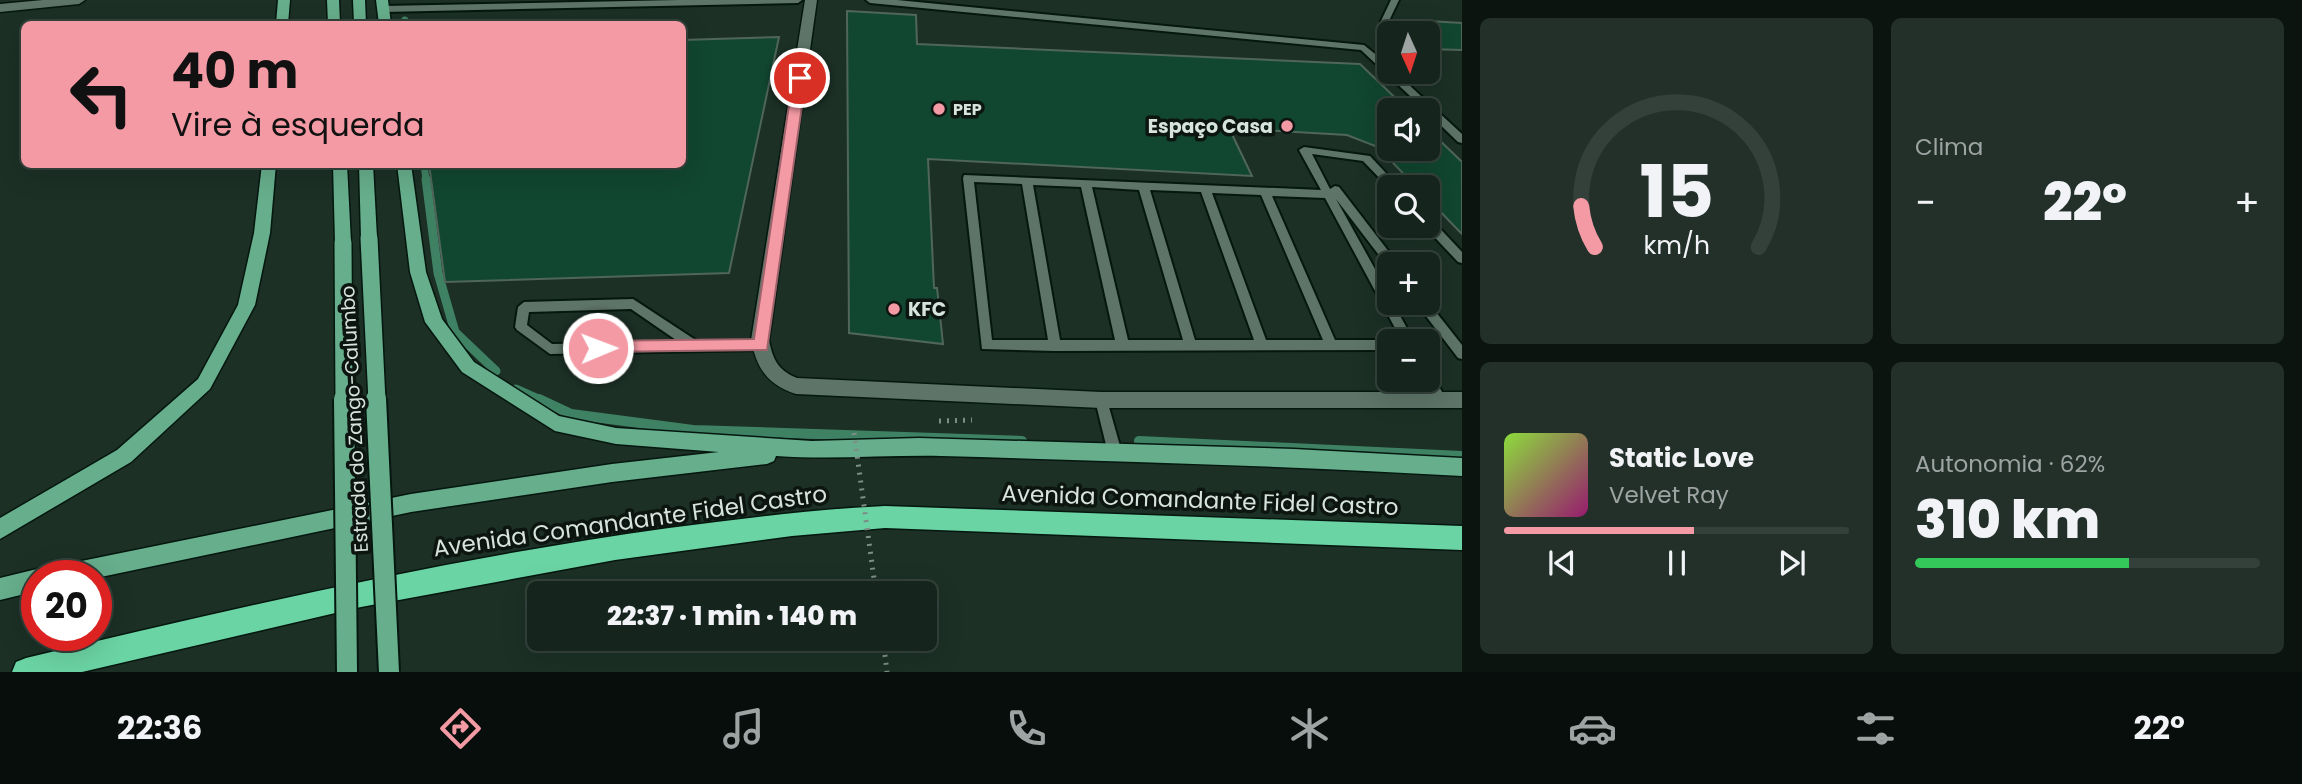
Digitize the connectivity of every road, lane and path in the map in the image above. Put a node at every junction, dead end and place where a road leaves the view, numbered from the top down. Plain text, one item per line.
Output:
1 (79, 0) edge
2 (284, 0) edge
3 (333, 0) edge
4 (359, 0) edge
5 (798, 0) edge
6 (811, 0) edge
7 (870, 0) edge
8 (1395, 0) edge
9 (63, 1) edge
10 (707, 1) edge
11 (470, 4) edge
12 (382, 5) edge
13 (0, 8) edge
14 (282, 21) edge
15 (334, 21) edge
16 (360, 21) edge
17 (1385, 21) edge
18 (1377, 60) edge
19 (1403, 84) edge
20 (1462, 140) edge
21 (269, 168) edge
22 (340, 168) edge
23 (366, 168) edge
24 (405, 168) edge
25 (1382, 175) edge
26 (1027, 181) junction
27 (1086, 184) junction
28 (1144, 187) junction
29 (1205, 189) junction
30 (1265, 192) junction
31 (1333, 195) junction
32 (1440, 236) edge
33 (1382, 252) edge
34 (1462, 259) edge
35 (1431, 315) edge
36 (1402, 329) edge
37 (761, 345) junction
38 (1262, 345) junction
39 (1331, 345) junction
40 (1377, 345) edge
41 (695, 346) junction
42 (1055, 346) junction
43 (1123, 346) junction
44 (1191, 346) junction
45 (1462, 354) edge
46 (1436, 392) edge
47 (1101, 400) junction
48 (1440, 400) junction
49 (1462, 400) edge
50 (853, 433) dead end
51 (812, 450) junction
52 (1115, 453) junction
53 (1462, 467) edge
54 (0, 528) edge
55 (1462, 538) edge
56 (112, 565) edge
57 (874, 581) edge
58 (21, 584) edge
59 (0, 589) edge
60 (884, 651) edge
61 (26, 672) edge
62 (347, 672) edge
63 (389, 672) edge
64 (887, 672) edge

1 - 9 street
2 - 14 main road
3 - 15 main road
4 - 16 main road
5 - 10 lane
6 - 37 street
7 - 18 lane
8 - 17 lane
9 - 13 street
10 - 11 lane
11 - 12 lane
19 - 20 lane
21 - 54 main road
22 - 62 main road, Estrada do Zango-Calumbo, bridge
23 - 63 main road, Estrada do Zango-Calumbo, bridge
24 - 51 main road
25 - 31 lane
26 - 27 lane
26 - 42 lane
26 - 42 lane
27 - 28 lane
27 - 43 lane
28 - 29 lane
28 - 44 lane
29 - 30 lane
29 - 38 lane
30 - 31 lane
30 - 39 lane
31 - 33 lane
31 - 36 lane
32 - 34 lane
35 - 45 lane
37 - 41 lane
37 - 47 street
38 - 39 lane
38 - 44 lane
39 - 40 lane
41 - 41 lane
42 - 43 lane
43 - 44 lane
46 - 48 lane
47 - 48 street
47 - 52 lane
48 - 49 street
50 - 57 path, bridge
51 - 52 main road
51 - 56 main road
52 - 53 main road
55 - 61 highway, Avenida Comandante Fidel Castro
58 - 59 main road
60 - 64 path

